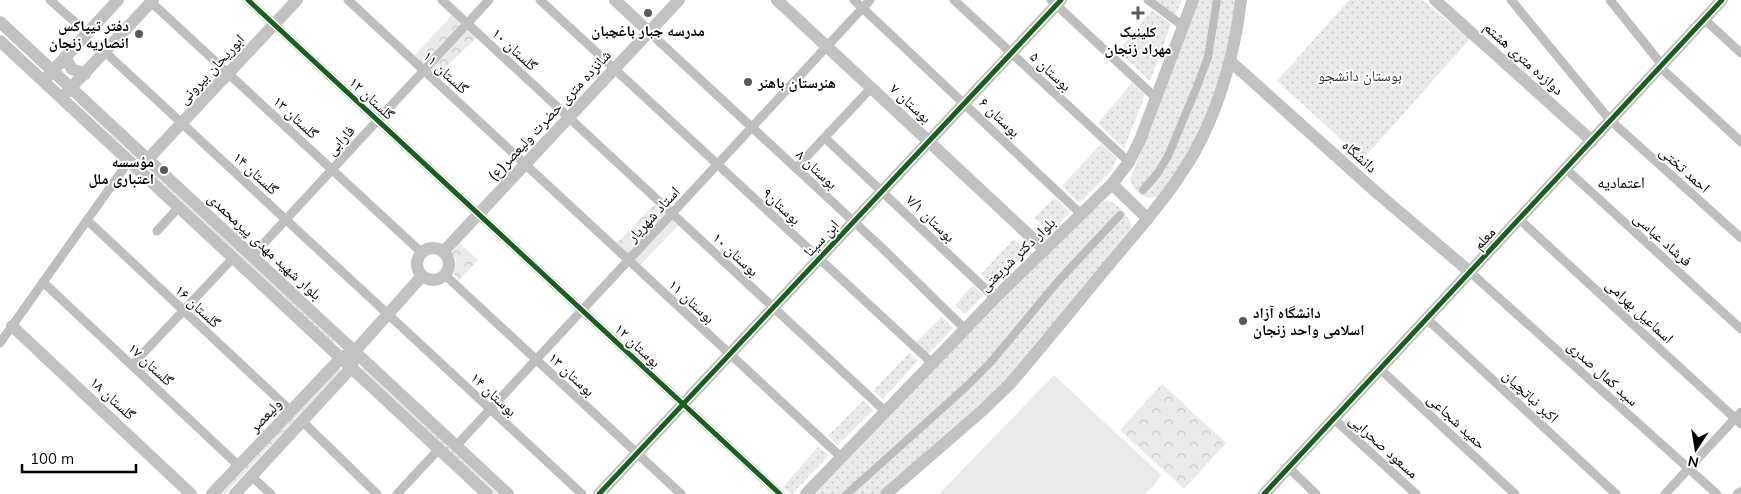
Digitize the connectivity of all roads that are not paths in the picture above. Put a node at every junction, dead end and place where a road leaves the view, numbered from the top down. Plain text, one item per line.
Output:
1 (50, 0) edge
2 (118, 0) edge
3 (248, 0) edge
4 (297, 0) edge
5 (348, 0) edge
6 (442, 0) edge
7 (489, 0) edge
8 (540, 0) edge
9 (615, 0) edge
10 (679, 0) edge
11 (778, 0) edge
12 (854, 0) edge
13 (870, 0) edge
14 (954, 0) edge
15 (1148, 0) edge
16 (1193, 0) edge
17 (1242, 0) edge
18 (1435, 0) edge
19 (1511, 0) edge
20 (1610, 0) edge
21 (152, 1) edge
22 (1056, 2) edge
23 (1716, 2) edge
24 (863, 8) junction
25 (1704, 19) junction
26 (0, 22) edge
27 (274, 24) junction
28 (467, 24) junction
29 (1183, 26) junction
30 (649, 32) junction
31 (87, 34) junction
32 (2, 46) edge
33 (827, 46) junction
34 (105, 52) junction
35 (1011, 53) junction
36 (1741, 53) edge
37 (65, 56) junction
38 (1230, 61) junction
39 (1661, 66) junction
40 (614, 69) junction
41 (52, 70) junction
42 (424, 70) junction
43 (85, 74) junction
44 (228, 74) junction
45 (43, 81) junction
46 (71, 88) junction
47 (871, 88) junction
48 (62, 98) junction
49 (1156, 98) junction
50 (965, 103) junction
51 (569, 118) junction
52 (378, 120) junction
53 (1610, 120) junction
54 (182, 123) junction
55 (752, 127) junction
56 (825, 138) junction
57 (929, 141) junction
58 (1592, 141) junction
59 (1741, 142) edge
60 (148, 159) junction
61 (129, 161) junction
62 (1128, 162) junction
63 (525, 164) junction
64 (717, 164) junction
65 (796, 168) junction
66 (1566, 169) junction
67 (332, 170) junction
68 (1112, 184) junction
69 (882, 191) junction
70 (179, 207) junction
71 (672, 213) junction
72 (478, 214) junction
73 (1082, 214) junction
74 (286, 219) junction
75 (1148, 219) junction
76 (1519, 219) junction
77 (87, 220) junction
78 (854, 222) junction
79 (157, 231) dead end
80 (1741, 238) edge
81 (1045, 250) junction
82 (421, 252) junction
83 (443, 252) junction
84 (252, 256) junction
85 (234, 258) junction
86 (819, 259) junction
87 (628, 260) junction
88 (1470, 272) junction
89 (445, 275) junction
90 (422, 276) junction
91 (43, 282) junction
92 (995, 298) junction
93 (774, 308) junction
94 (582, 310) junction
95 (184, 311) junction
96 (388, 314) junction
97 (1427, 319) junction
98 (12, 326) junction
99 (964, 329) junction
100 (1741, 329) edge
101 (0, 343) edge
102 (354, 352) junction
103 (730, 354) junction
104 (342, 357) junction
105 (536, 360) junction
106 (932, 362) junction
107 (132, 365) junction
108 (352, 367) junction
109 (1380, 369) junction
110 (683, 404) junction
111 (490, 409) junction
112 (291, 411) junction
113 (885, 411) junction
114 (1739, 418) edge
115 (1334, 419) junction
116 (302, 421) junction
117 (456, 446) junction
118 (438, 449) junction
119 (637, 454) junction
120 (841, 457) junction
121 (239, 466) junction
122 (1288, 468) junction
123 (1689, 468) junction
124 (251, 476) junction
125 (191, 494) edge
126 (212, 494) edge
127 (235, 494) edge
128 (270, 494) edge
129 (377, 494) edge
130 (397, 494) edge
131 (487, 494) edge
132 (508, 494) edge
133 (582, 494) edge
134 (599, 494) edge
135 (681, 494) edge
136 (780, 494) edge
137 (806, 494) edge
138 (886, 494) edge
139 (1264, 494) edge
140 (1316, 494) edge
141 (1416, 494) edge
142 (1515, 494) edge
143 (1616, 494) edge
144 (1665, 494) edge
145 (1717, 494) edge

1 - 31 street
2 - 31 main road
3 - 27 street, گلستان ۱۲
4 - 27 main road, ابوریحان بیرونی
5 - 42 street, گلستان ۱۱
6 - 28 street, گلستان ۱۰
7 - 28 street, فارابی
8 - 40 street, بوستان۹
9 - 30 main road
10 - 30 main road, شانزده متری حضرت ولیعصر(ع)
11 - 33 main road, بوستان ۷
12 - 24 street, بوستان ۶
13 - 24 street, استاد شهریار
14 - 35 street, بوستان ۵
15 - 29 street
16 - 29 main road, بلوار دکتر شریعتی
17 - 38 main road
18 - 58 main road, دوازده متری هشتم
19 - 53 street, احمد تختی
20 - 39 street
21 - 34 main road
21 - 44 street, گلستان ۱۳
22 - 35 main road, ابن سینا
22 - 49 street
23 - 25 main road, معلم
24 - 33 street, استاد شهریار
24 - 50 street, بوستان ۶
25 - 36 street
25 - 39 main road, معلم
26 - 41 main road, بلوار شهید مهدی پیرمحمدی
27 - 44 main road, ابوریحان بیرونی
27 - 52 street, گلستان ۱۲
28 - 42 street, فارابی
28 - 51 street, گلستان ۱۰
29 - 49 main road, بلوار دکتر شریعتی
30 - 40 main road, شانزده متری حضرت ولیعصر(ع)
30 - 55 street, بوستان ۸
31 - 37 main road
32 - 45 main road, بلوار شهید مهدی پیرمحمدی
33 - 47 main road, بوستان ۷
33 - 55 street, استاد شهریار
34 - 43 main road
34 - 54 street, گلستان ۱۴
35 - 50 main road, ابن سینا
35 - 62 street, بوستان ۵
37 - 41 main road
37 - 43 main road
38 - 75 main road
38 - 88 main road, دانشگاه
39 - 53 main road, معلم
39 - 59 street
40 - 51 main road, شانزده متری حضرت ولیعصر(ع)
40 - 64 street, بوستان۹
41 - 45 main road
41 - 46 main road, بلوار شهید مهدی پیرمحمدی
42 - 52 street, فارابی
42 - 63 street, گلستان ۱۱
43 - 46 main road
44 - 54 main road, ابوریحان بیرونی
44 - 67 street, گلستان ۱۳
45 - 48 main road, بلوار شهید مهدی پیرمحمدی
46 - 48 main road
46 - 60 main road, بلوار شهید مهدی پیرمحمدی
47 - 56 street
47 - 57 main road, بوستان ۷
48 - 61 main road, بلوار شهید مهدی پیرمحمدی
49 - 62 main road, بلوار دکتر شریعتی
50 - 57 main road, ابن سینا
50 - 73 street, بوستان ۶
51 - 63 main road, شانزده متری حضرت ولیعصر(ع)
51 - 71 street, بوستان ۱۰
52 - 67 street, فارابی
52 - 72 street, گلستان ۱۲
53 - 58 main road, معلم
53 - 80 street, احمد تختی
54 - 60 main road, ابوریحان بیرونی
54 - 74 street, گلستان ۱۴
55 - 64 street, استاد شهریار
55 - 65 street, بوستان ۸
56 - 65 street
56 - 69 street, بوستان ۷/۱
57 - 69 main road, ابن سینا
57 - 81 main road, بوستان ۷
58 - 66 main road, معلم
60 - 84 main road, بلوار شهید مهدی پیرمحمدی
61 - 70 main road, بلوار شهید مهدی پیرمحمدی
61 - 77 street
62 - 68 main road, بلوار دکتر شریعتی
63 - 72 main road, شانزده متری حضرت ولیعصر(ع)
63 - 87 street, بوستان ۱۱
64 - 71 street, استاد شهریار
64 - 86 street, بوستان۹
65 - 78 street, بوستان ۸
66 - 76 main road, معلم
66 - 100 street, فرشاد عباسی
67 - 74 street, فارابی
67 - 82 street, گلستان ۱۳
68 - 73 main road, بلوار دکتر شریعتی
68 - 75 main road
69 - 78 main road, ابن سینا
69 - 92 street, بوستان ۷/۱
70 - 79 street
70 - 85 main road, بلوار شهید مهدی پیرمحمدی
71 - 87 street, استاد شهریار
71 - 93 street, بوستان ۱۰
72 - 83 main road, شانزده متری حضرت ولیعصر(ع)
72 - 94 street, بوستان ۱۲
73 - 81 main road, بلوار دکتر شریعتی
74 - 84 street, فارابی
74 - 96 street, گلستان ۱۴
75 - 138 main road
76 - 88 main road, معلم
76 - 114 street, اسماعیل بهرامی
77 - 91 street
77 - 95 street, گلستان ۱۶
78 - 86 main road, ابن سینا
78 - 99 street, بوستان ۸
81 - 92 main road, بلوار دکتر شریعتی
82 - 83 main road
82 - 90 main road
83 - 89 main road
84 - 102 main road, بلوار شهید مهدی پیرمحمدی
85 - 95 street
85 - 104 main road, بلوار شهید مهدی پیرمحمدی
86 - 93 main road, ابن سینا
86 - 106 street, بوستان۹
87 - 94 street, استاد شهریار
87 - 103 street, بوستان ۱۱
88 - 97 main road, معلم
88 - 123 street, سید کمال صدری
89 - 90 main road
89 - 105 street, بوستان ۱۳
90 - 96 main road
91 - 98 street
91 - 107 street, گلستان ۱۷
92 - 99 main road, بلوار دکتر شریعتی
93 - 103 main road, ابن سینا
93 - 113 street, بوستان ۱۰
94 - 105 street, استاد شهریار
94 - 110 street, بوستان ۱۲
95 - 107 street
95 - 112 street, گلستان ۱۶
96 - 102 main road
96 - 111 street, بوستان ۱۴
97 - 109 main road, معلم
97 - 143 street, اکبر نباتچیان
98 - 101 street
98 - 125 main road, گلستان ۱۸
99 - 106 main road, بلوار دکتر شریعتی
102 - 104 main road
102 - 108 main road
102 - 117 main road, بلوار شهید مهدی پیرمحمدی
103 - 110 main road, ابن سینا
103 - 120 street, بوستان ۱۱
104 - 108 main road, بلوار شهید مهدی پیرمحمدی
104 - 112 main road, ولیعصر
105 - 111 street, استاد شهریار
105 - 119 street, بوستان ۱۳
106 - 113 main road, بلوار دکتر شریعتی
107 - 121 street, گلستان ۱۷
108 - 116 main road, ولیعصر
108 - 118 main road, بلوار شهید مهدی پیرمحمدی
109 - 115 main road, معلم
109 - 142 street, حمید شجاعی
110 - 119 main road, ابن سینا
110 - 136 street, بوستان ۱۲
111 - 117 street, استاد شهریار
111 - 133 street, بوستان ۱۴
112 - 121 main road, ولیعصر
113 - 120 main road, بلوار دکتر شریعتی
114 - 123 street
115 - 122 main road, معلم
115 - 141 street, مسعود صحرایی
116 - 124 main road, ولیعصر
116 - 129 street
117 - 132 main road, بلوار شهید مهدی پیرمحمدی
118 - 130 street
118 - 131 main road, بلوار شهید مهدی پیرمحمدی
119 - 134 main road, ابن سینا
119 - 135 street, بوستان ۱۳
120 - 137 main road, بلوار دکتر شریعتی
121 - 126 main road, ولیعصر
122 - 139 main road, معلم
122 - 140 street
123 - 144 street
123 - 145 street, سید کمال صدری
124 - 127 main road, ولیعصر
124 - 128 street

